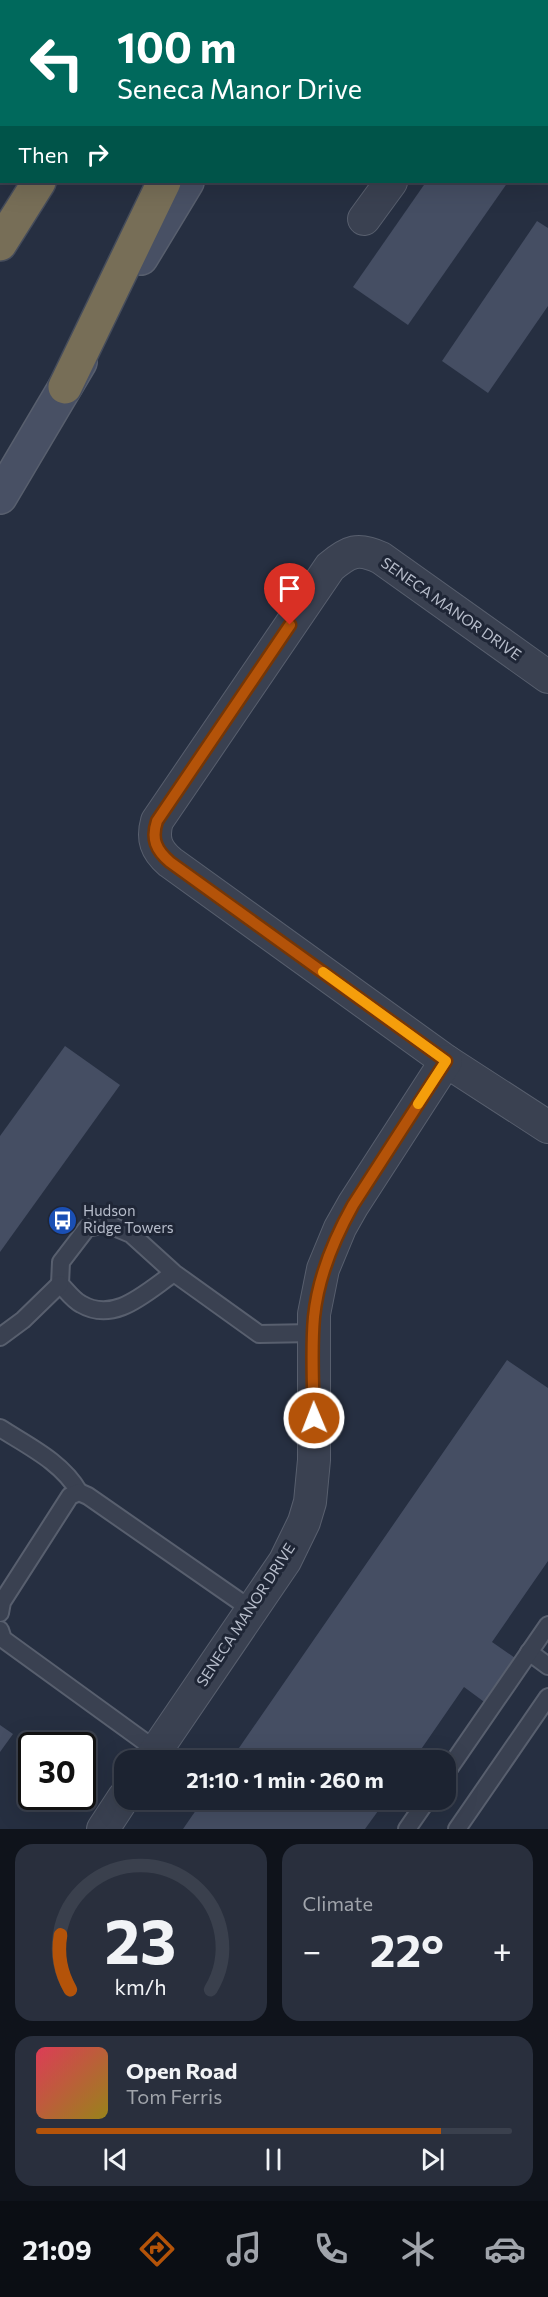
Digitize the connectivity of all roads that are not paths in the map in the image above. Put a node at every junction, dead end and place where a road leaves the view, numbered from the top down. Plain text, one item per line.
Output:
1 (38, 183) edge
2 (164, 183) edge
3 (186, 183) edge
4 (390, 183) edge
5 (364, 219) dead end
6 (0, 244) edge
7 (65, 387) junction
8 (0, 497) edge
9 (548, 677) edge
10 (446, 1061) junction
11 (548, 1127) edge
12 (174, 1273) junction
13 (60, 1284) junction
14 (313, 1333) junction
15 (0, 1337) edge
16 (0, 1428) edge
17 (79, 1492) junction
18 (252, 1610) junction
19 (0, 1613) edge
20 (548, 1625) edge
21 (0, 1630) edge
22 (529, 1652) junction
23 (548, 1666) edge
24 (548, 1697) edge
25 (145, 1750) edge
26 (157, 1750) edge
27 (456, 1758) edge
28 (115, 1810) edge
29 (420, 1810) edge
30 (103, 1829) edge
31 (407, 1829) edge
32 (457, 1829) edge

1 - 6 highway
2 - 7 highway
3 - 7 main road
4 - 5 street
7 - 8 main road
9 - 10 street, SENECA MANOR DRIVE
10 - 11 street, SENECA MANOR DRIVE
10 - 14 street, SENECA MANOR DRIVE
12 - 13 lane
12 - 13 lane
12 - 14 lane
13 - 15 lane
14 - 18 street, SENECA MANOR DRIVE
16 - 17 lane
17 - 18 lane
17 - 19 lane
18 - 26 street, SENECA MANOR DRIVE
20 - 22 lane
21 - 25 lane
22 - 23 lane
22 - 27 lane
24 - 32 lane
28 - 30 street
29 - 31 lane

